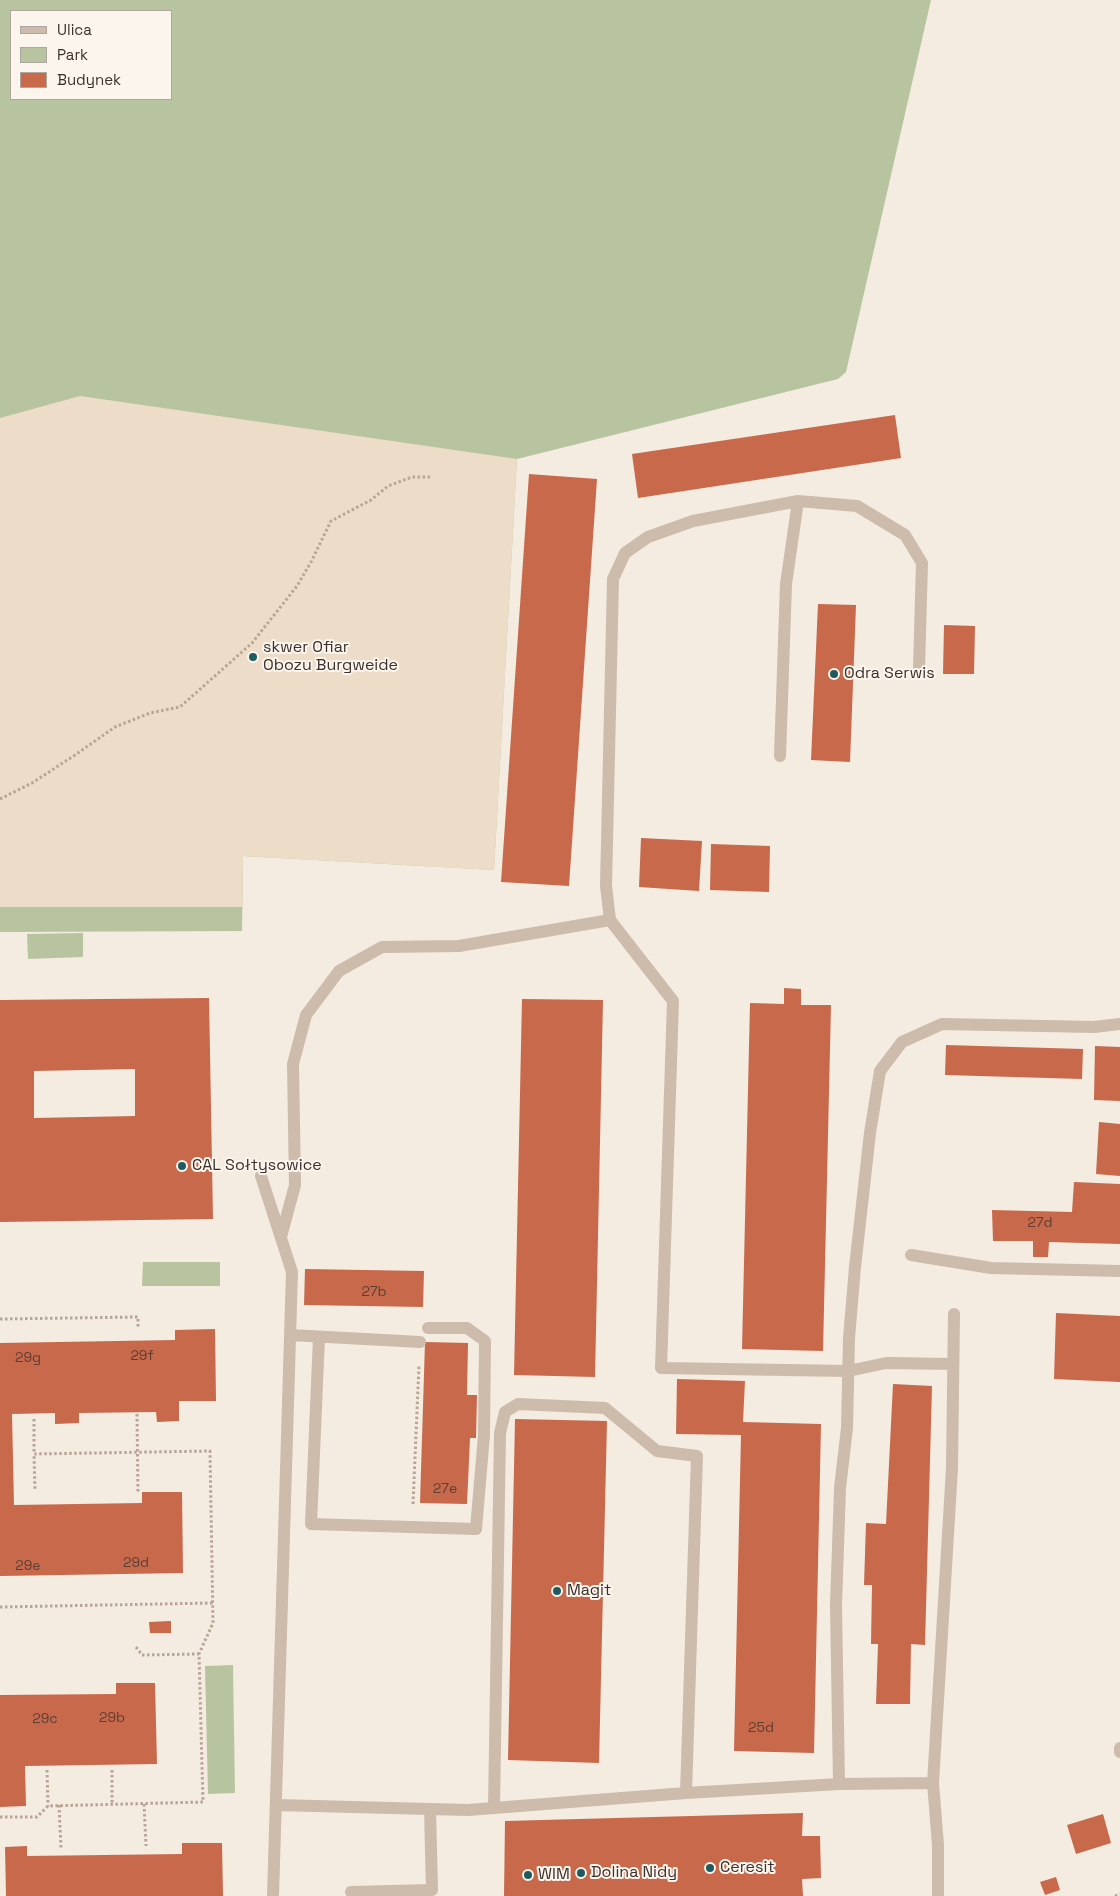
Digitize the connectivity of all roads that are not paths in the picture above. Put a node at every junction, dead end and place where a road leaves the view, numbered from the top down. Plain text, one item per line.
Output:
1 (798, 501) junction
2 (919, 669) dead end
3 (780, 756) dead end
4 (610, 920) junction
5 (1120, 1024) edge
6 (261, 1176) dead end
7 (281, 1237) junction
8 (911, 1255) dead end
9 (1120, 1271) edge
10 (954, 1314) dead end
11 (428, 1328) dead end
12 (290, 1335) junction
13 (319, 1337) junction
14 (420, 1342) road end
15 (953, 1364) junction
16 (848, 1372) junction
17 (1120, 1748) edge
18 (1120, 1752) edge
19 (933, 1783) junction
20 (839, 1784) junction
21 (686, 1793) junction
22 (276, 1805) junction
23 (494, 1808) junction
24 (430, 1809) junction
25 (351, 1892) dead end
26 (273, 1896) edge
27 (938, 1896) edge

1 - 2 lane
1 - 3 lane
1 - 4 lane
4 - 7 lane
4 - 16 lane
5 - 16 lane
6 - 7 lane
7 - 12 lane
8 - 9 lane
10 - 15 lane
11 - 13 lane
12 - 13 lane
12 - 22 lane
13 - 14 lane
15 - 16 lane
15 - 19 lane
16 - 20 lane
17 - 18 lane
19 - 20 lane
19 - 27 lane
20 - 21 lane
21 - 23 lane
21 - 23 lane
22 - 24 lane
22 - 26 lane
23 - 24 lane
24 - 25 lane

